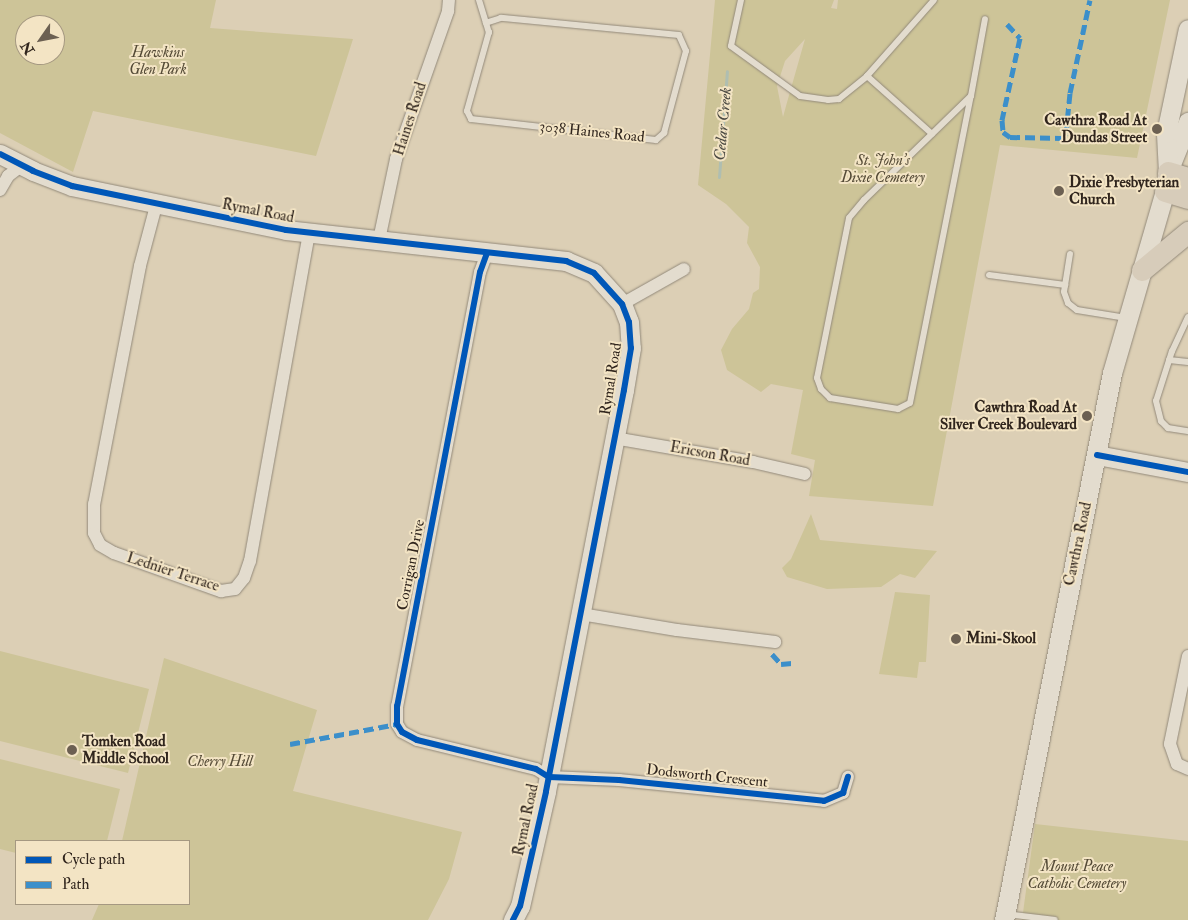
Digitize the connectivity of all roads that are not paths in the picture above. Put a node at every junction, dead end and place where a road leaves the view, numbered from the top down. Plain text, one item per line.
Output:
1 (448, 0) edge
2 (479, 0) edge
3 (741, 0) edge
4 (934, 0) edge
5 (985, 19) dead end
6 (486, 23) junction
7 (1188, 29) edge
8 (867, 76) junction
9 (971, 96) junction
10 (1188, 122) edge
11 (932, 134) junction
12 (0, 154) edge
13 (21, 166) junction
14 (1174, 180) edge
15 (0, 190) edge
16 (1188, 198) edge
17 (157, 202) junction
18 (1188, 232) edge
19 (309, 233) junction
20 (379, 240) junction
21 (487, 253) junction
22 (1070, 254) dead end
23 (684, 269) dead end
24 (1142, 270) junction
25 (989, 275) dead end
26 (1065, 285) junction
27 (622, 304) junction
28 (1188, 316) edge
29 (1127, 318) junction
30 (1169, 360) junction
31 (1188, 362) edge
32 (1188, 431) edge
33 (614, 438) junction
34 (1097, 455) junction
35 (1188, 472) edge
36 (805, 474) dead end
37 (581, 614) junction
38 (775, 642) dead end
39 (1188, 656) edge
40 (1188, 769) edge
41 (549, 777) junction
42 (848, 777) dead end
43 (1004, 917) edge
44 (519, 918) edge
45 (1055, 920) edge

1 - 20 street, Haines Road
2 - 6 lane, 3038 Haines Road
3 - 8 lane
4 - 8 lane
5 - 9 lane
6 - 6 lane, 3038 Haines Road
7 - 14 street, Cawthra Road
8 - 11 lane
9 - 11 lane
9 - 11 lane
10 - 14 street, Cawthra Road
12 - 13 street, Rymal Road
13 - 15 street
13 - 17 street, Rymal Road
14 - 16 main road
14 - 24 street, Cawthra Road
17 - 19 street, Rymal Road
17 - 19 street, Lednier Terrace
18 - 24 main road
19 - 20 street, Rymal Road
20 - 21 street, Rymal Road
21 - 27 street, Rymal Road
21 - 41 street, Corrigan Drive
22 - 26 lane
23 - 27 street
24 - 29 street, Cawthra Road
25 - 26 lane
26 - 29 lane
27 - 33 street, Rymal Road
28 - 30 lane
29 - 34 street, Cawthra Road
30 - 31 lane
30 - 32 lane
33 - 36 street, Ericson Road
33 - 37 street, Rymal Road
34 - 35 street
34 - 43 street, Cawthra Road
37 - 38 street
37 - 41 street, Rymal Road
39 - 40 street
41 - 42 street, Dodsworth Crescent
41 - 44 street, Rymal Road
43 - 45 lane

